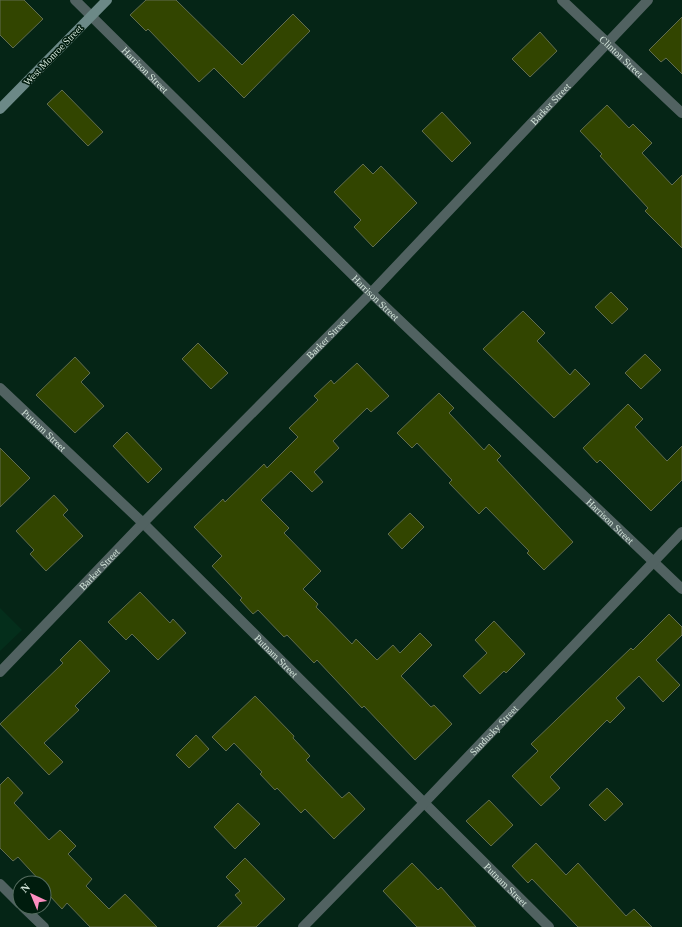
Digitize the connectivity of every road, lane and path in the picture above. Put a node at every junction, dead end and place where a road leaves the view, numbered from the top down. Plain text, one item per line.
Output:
1 (75, 0) edge
2 (106, 0) edge
3 (562, 0) edge
4 (648, 0) edge
5 (92, 16) junction
6 (607, 42) junction
7 (0, 109) edge
8 (682, 113) edge
9 (371, 293) junction
10 (0, 388) edge
11 (143, 523) junction
12 (682, 532) edge
13 (652, 562) junction
14 (682, 589) edge
15 (0, 672) edge
16 (424, 803) junction
17 (0, 884) edge
18 (12, 896) edge
19 (31, 915) edge
20 (44, 927) edge
21 (303, 927) edge
22 (549, 927) edge

1 - 5 street, Harrison Street
2 - 5 main road, West Monroe Street
3 - 6 street, Clinton Street
4 - 6 street, Barker Street
5 - 7 main road, West Monroe Street
5 - 9 street, Harrison Street
6 - 8 street, Clinton Street
6 - 9 street, Barker Street
9 - 11 street, Barker Street
9 - 13 street, Harrison Street
10 - 11 street, Putnam Street
11 - 15 street, Barker Street
11 - 16 street, Putnam Street
12 - 13 street, Sandusky Street
13 - 14 street, Harrison Street
13 - 16 street, Sandusky Street
16 - 21 street, Sandusky Street
16 - 22 street, Putnam Street
17 - 18 street
19 - 20 street

